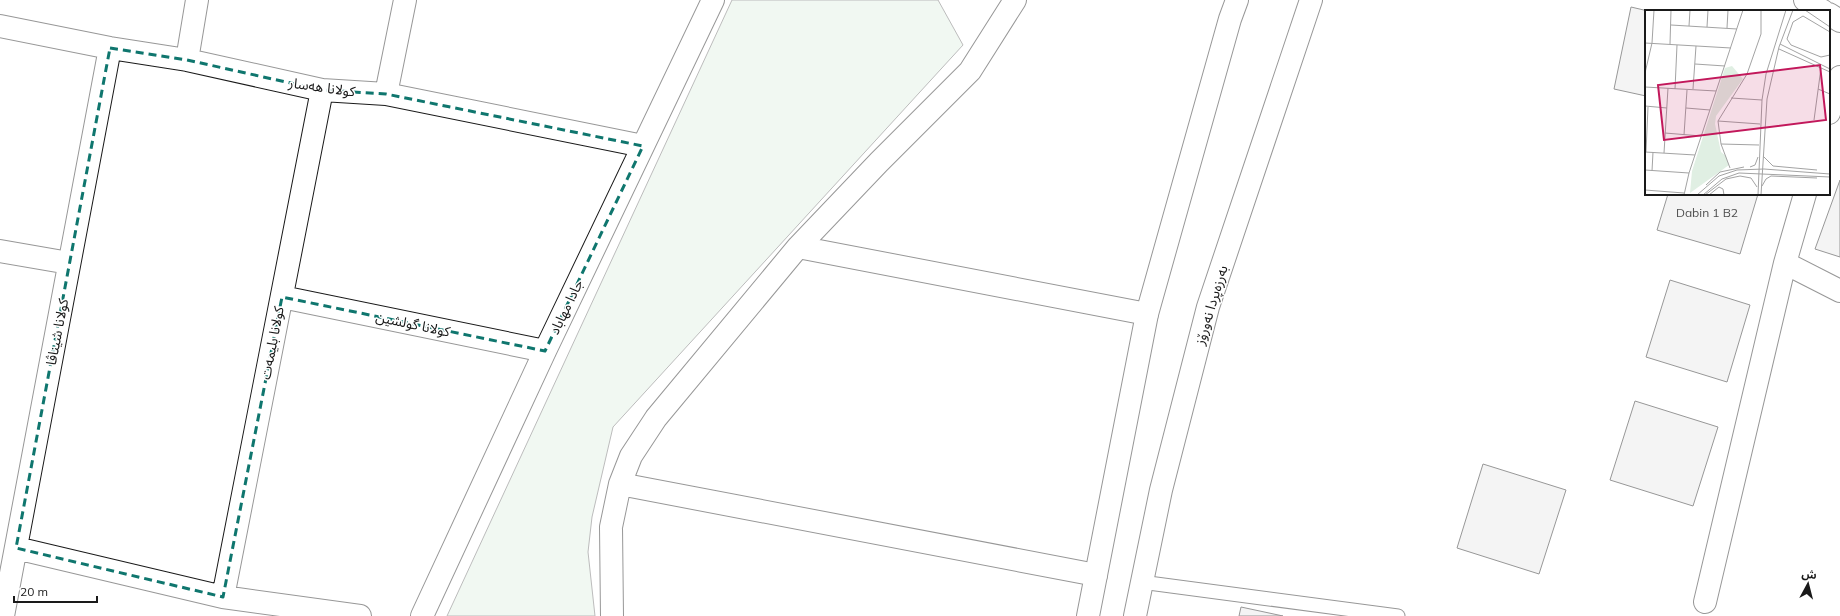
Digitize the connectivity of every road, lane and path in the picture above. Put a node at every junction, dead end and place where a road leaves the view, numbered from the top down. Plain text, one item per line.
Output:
1 (197, 0) edge
2 (405, 0) edge
3 (713, 0) edge
4 (1015, 0) edge
5 (1237, 0) edge
6 (1311, 0) edge
7 (1805, 0) edge
8 (1821, 10) edge
9 (1830, 15) edge
10 (1840, 21) edge
11 (0, 26) edge
12 (110, 48) junction
13 (187, 60) junction
14 (1840, 76) edge
15 (322, 90) junction
16 (386, 94) junction
17 (1830, 110) edge
18 (643, 146) junction
19 (1805, 195) edge
20 (798, 247) junction
21 (0, 251) edge
22 (69, 263) junction
23 (1784, 263) junction
24 (1840, 291) edge
25 (282, 297) junction
26 (1147, 314) junction
27 (545, 351) junction
28 (620, 484) junction
29 (16, 548) junction
30 (1096, 575) junction
31 (1141, 582) junction
32 (223, 596) junction
33 (1705, 602) dead end
34 (3, 616) edge
35 (360, 616) edge
36 (422, 616) edge
37 (612, 616) edge
38 (1088, 616) edge
39 (1135, 616) edge
40 (1398, 616) edge

1 - 13 street
2 - 16 street
3 - 18 street, جادا مهاباد
4 - 20 street
5 - 26 street
6 - 31 street, بەرزەپردا نەورۆز
7 - 8 street
9 - 10 street
11 - 12 street, کولانا هه‌سار
12 - 13 street, کولانا هه‌سار
12 - 22 street, کولانا شیناڤا
13 - 15 street, کولانا هه‌سار
14 - 17 street
15 - 16 street, کولانا هه‌سار
15 - 25 street, کولانا بلیمه‌ت
16 - 18 street, کولانا هه‌سار
18 - 27 street, جادا مهاباد
19 - 23 street
20 - 26 street
20 - 28 street
21 - 22 street
22 - 29 street, کولانا شیناڤا
23 - 24 street
23 - 33 street
25 - 27 street, کولانا گولشین
25 - 32 street, کولانا بلیمه‌ت
26 - 30 street
27 - 36 street, جادا مهاباد
28 - 30 street
28 - 37 street
29 - 32 street
29 - 34 street, کولانا شیناڤا
30 - 38 street
31 - 39 street, بەرزەپردا نەورۆز
31 - 40 lane
32 - 35 street

